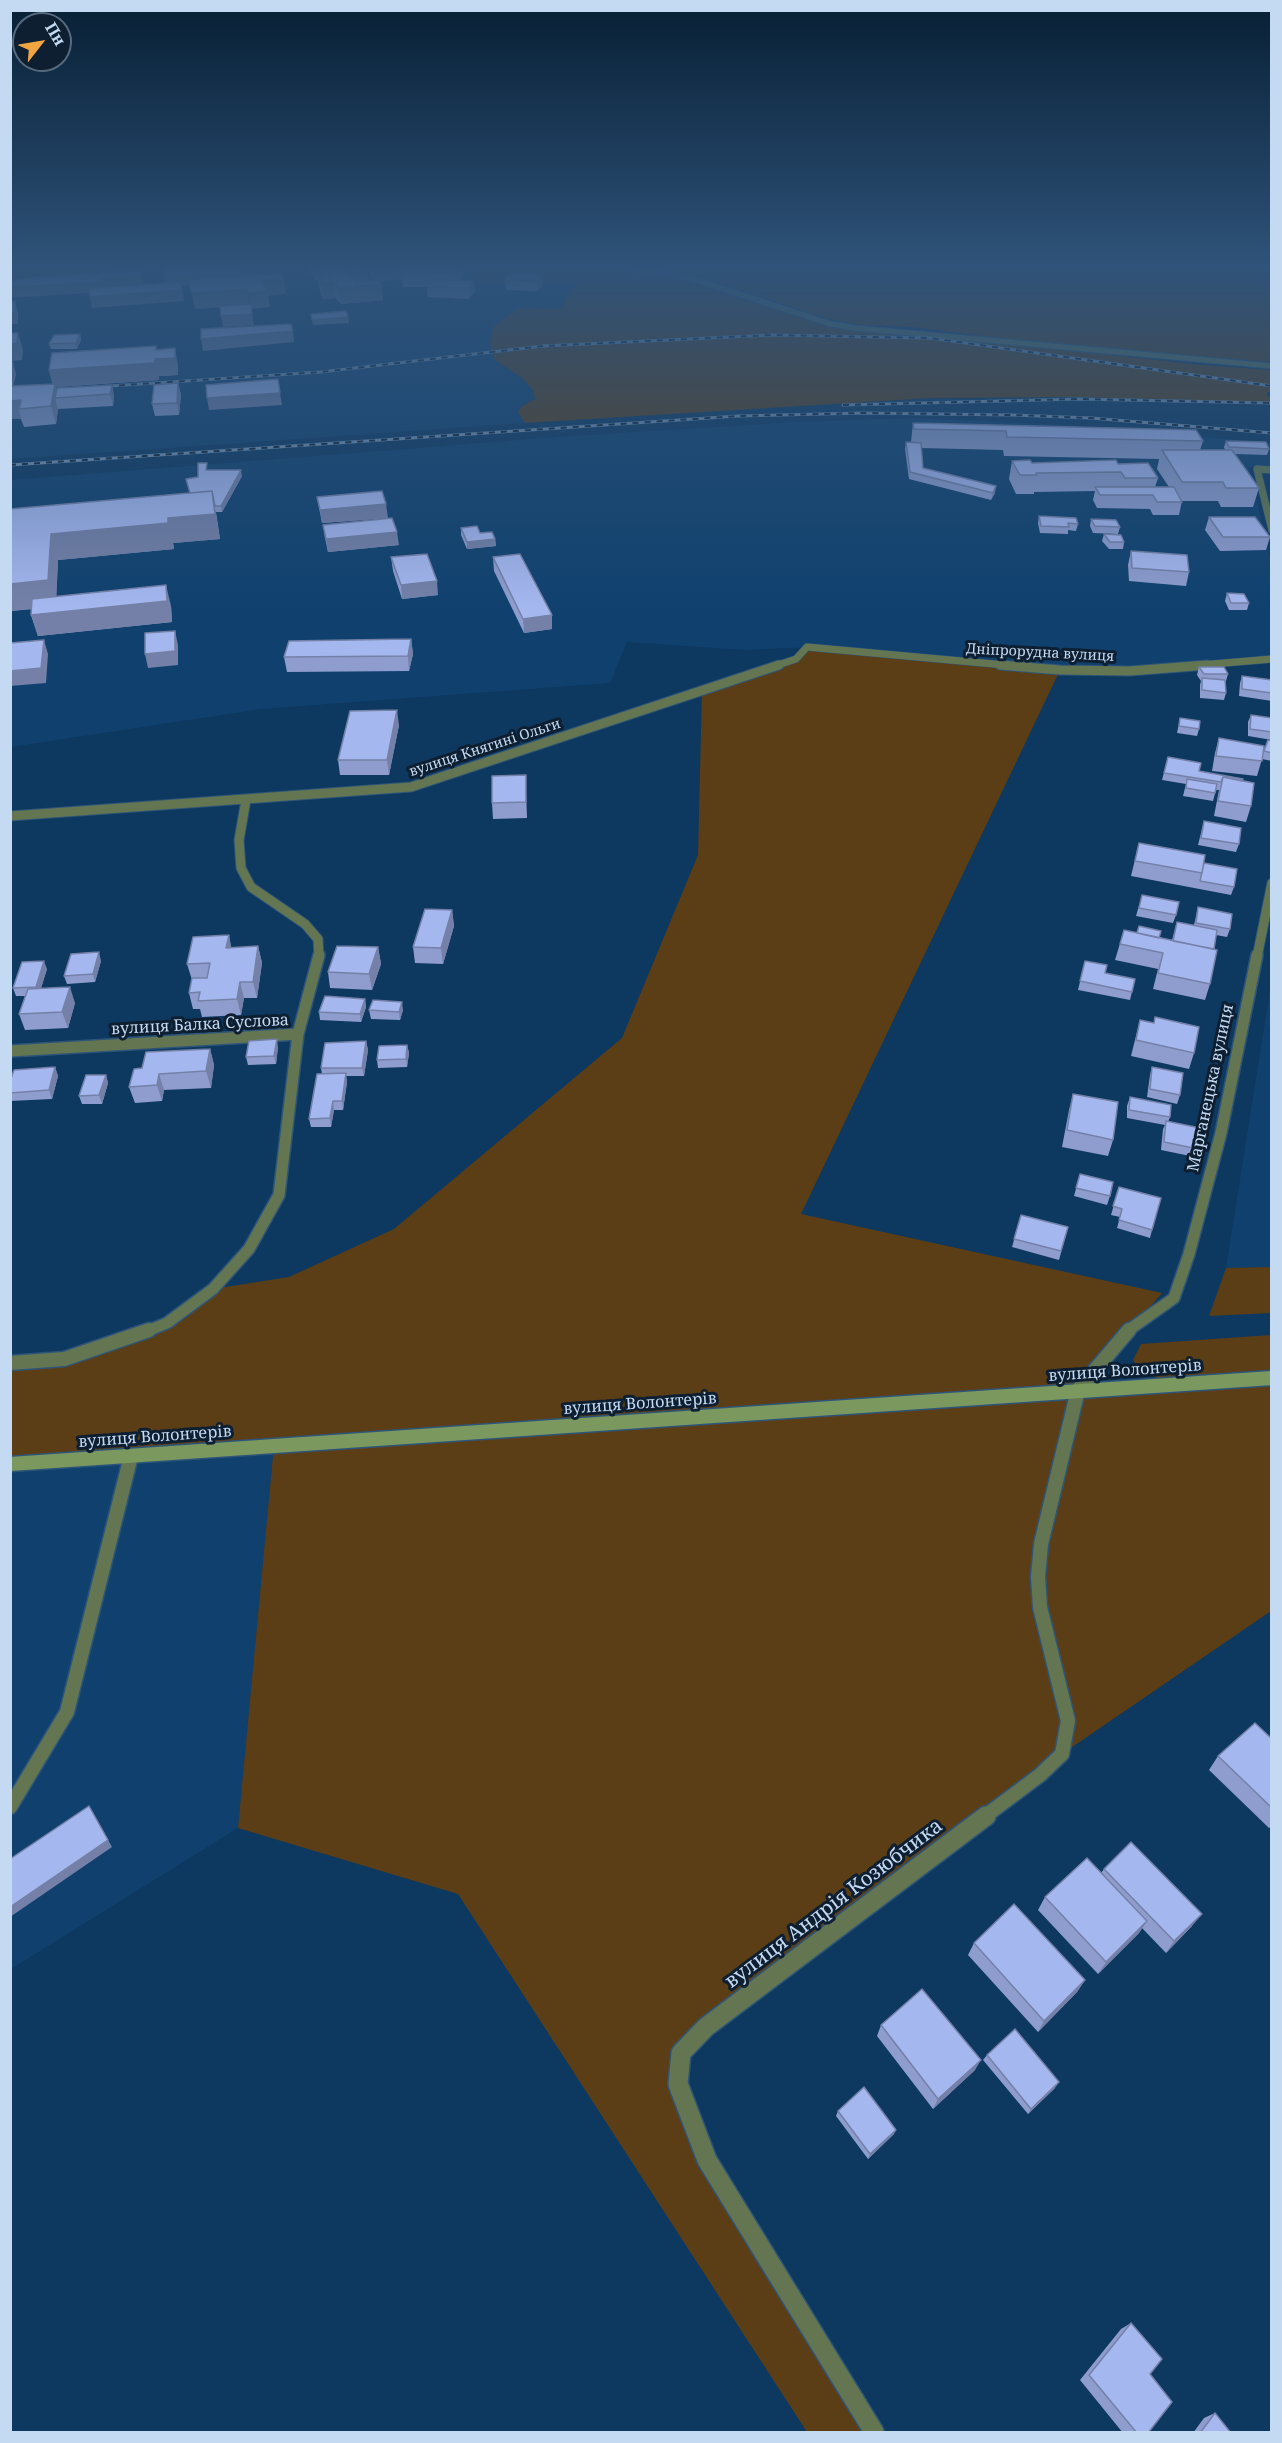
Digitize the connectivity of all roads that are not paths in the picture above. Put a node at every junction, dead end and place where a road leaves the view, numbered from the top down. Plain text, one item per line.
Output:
1 (1272, 470) edge
2 (1272, 530) edge
3 (807, 647) joint
4 (1272, 659) edge
5 (246, 800) junction
6 (10, 816) edge
7 (1272, 883) edge
8 (298, 1034) junction
9 (10, 1051) edge
10 (10, 1363) edge
11 (1272, 1378) edge
12 (1078, 1390) junction
13 (131, 1456) junction
14 (10, 1464) edge
15 (10, 1807) edge
16 (874, 2433) edge

1 - 2 street
3 - 4 street, Дніпрорудна вулиця
3 - 5 street, вулиця Княгині Ольги
5 - 6 street, вулиця Княгині Ольги
5 - 8 street, вулиця Балка Суслова
7 - 12 street, Марганецька вулиця
8 - 9 street, вулиця Балка Суслова
8 - 10 street
11 - 12 street, вулиця Волонтерів
12 - 13 street, вулиця Волонтерів
12 - 16 street, вулиця Андрія Козюбчика
13 - 14 street, вулиця Волонтерів
13 - 15 street

